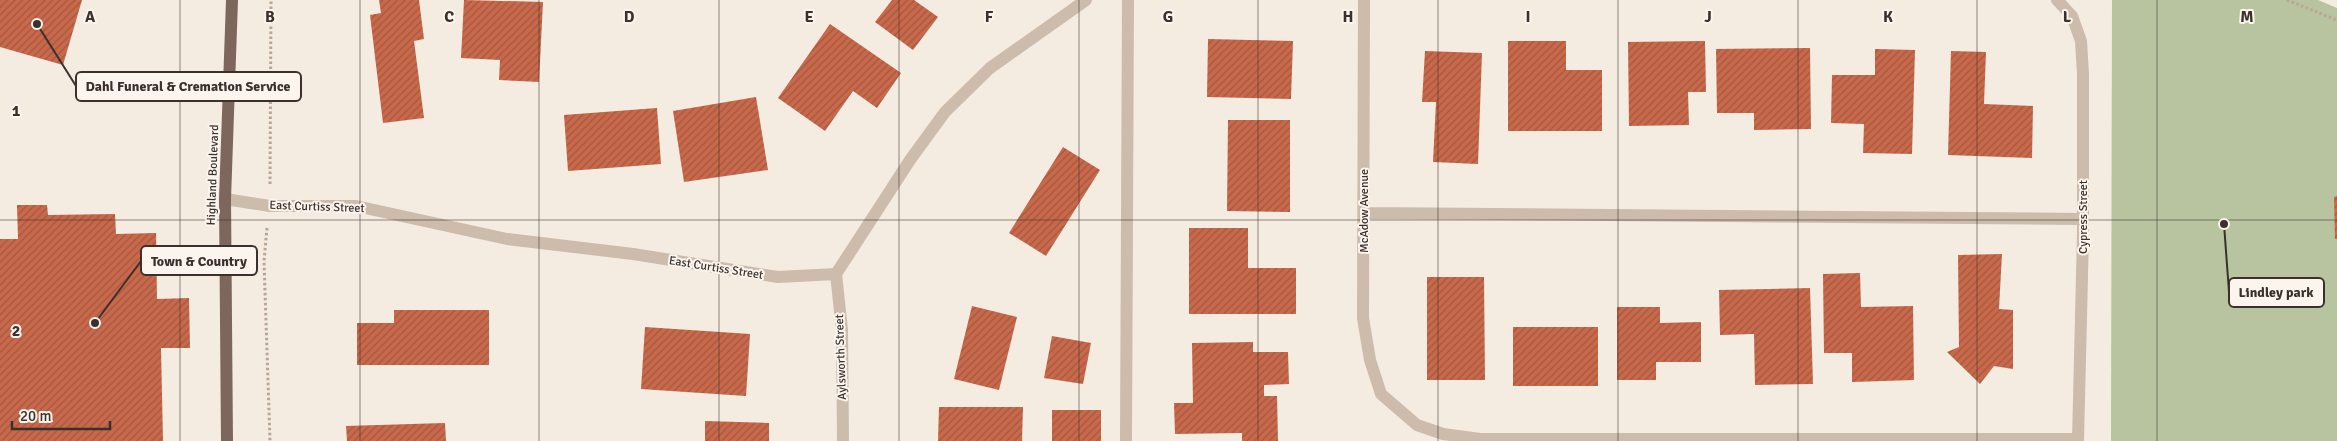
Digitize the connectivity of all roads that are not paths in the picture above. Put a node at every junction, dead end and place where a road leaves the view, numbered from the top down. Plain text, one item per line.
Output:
1 (232, 0) edge
2 (1086, 0) edge
3 (1128, 0) edge
4 (1364, 0) edge
5 (2057, 0) edge
6 (226, 199) junction
7 (1364, 213) junction
8 (2083, 219) junction
9 (836, 274) junction
10 (2078, 440) edge
11 (226, 441) edge
12 (843, 441) edge
13 (1126, 441) edge

1 - 6 main road, Highland Boulevard
2 - 9 street
3 - 13 street
4 - 7 street, McAdow Avenue
5 - 8 street, Cypress Street
6 - 9 street, East Curtiss Street
6 - 11 main road, Highland Boulevard
7 - 8 street
7 - 10 street, McAdow Avenue
8 - 10 street, Cypress Street
9 - 12 street, Aylsworth Street

